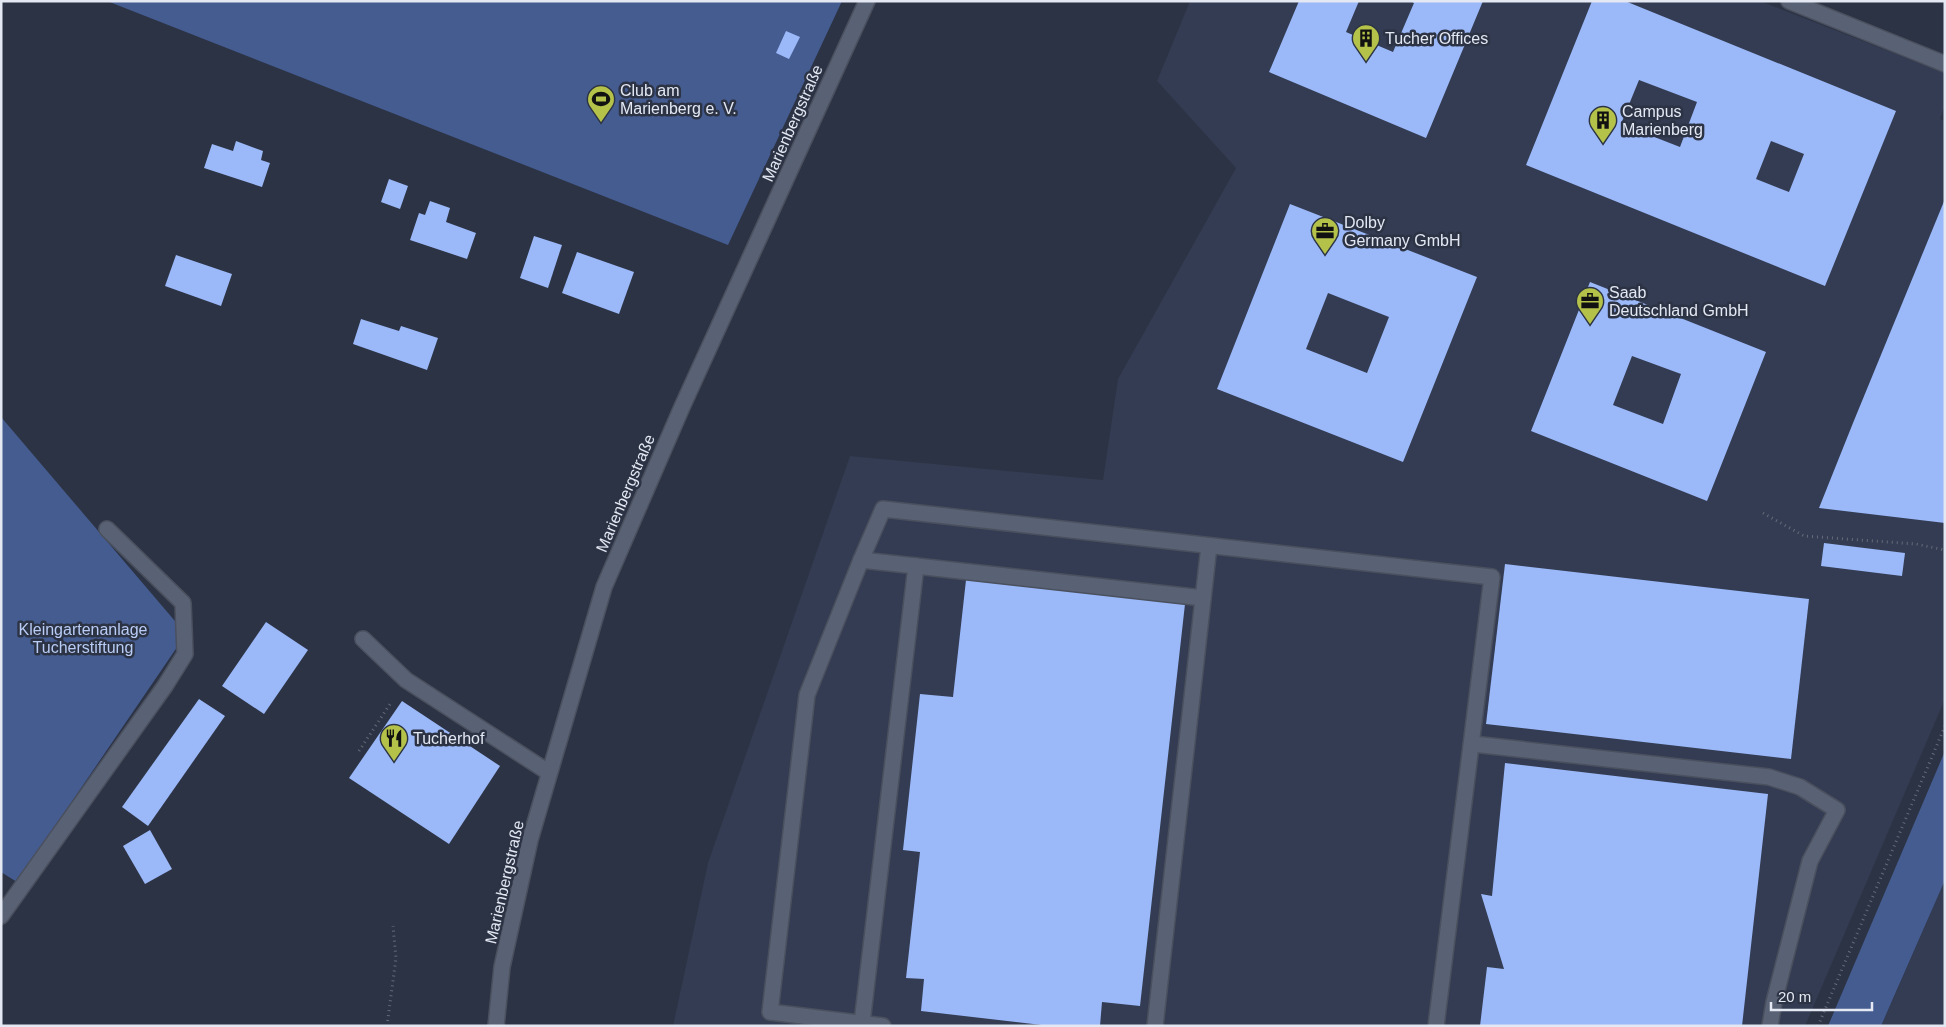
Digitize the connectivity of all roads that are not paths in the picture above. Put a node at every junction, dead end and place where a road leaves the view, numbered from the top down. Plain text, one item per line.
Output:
1 (867, 1) edge
2 (1789, 1) edge
3 (1945, 64) edge
4 (107, 529) dead end
5 (1209, 546) junction
6 (861, 560) junction
7 (916, 566) junction
8 (1203, 598) junction
9 (363, 639) dead end
10 (1473, 744) junction
11 (548, 772) junction
12 (1, 916) edge
13 (862, 1023) junction
14 (496, 1026) edge
15 (883, 1026) edge
16 (1155, 1026) edge
17 (1436, 1026) edge
18 (1770, 1026) edge

1 - 11 street, Marienbergstraße
2 - 3 street
4 - 12 street
5 - 6 street
5 - 8 street
5 - 10 street
6 - 7 street
6 - 13 street
7 - 8 street
7 - 13 street
8 - 16 street
9 - 11 street
10 - 17 street
10 - 18 street
11 - 14 street, Marienbergstraße
13 - 15 street

